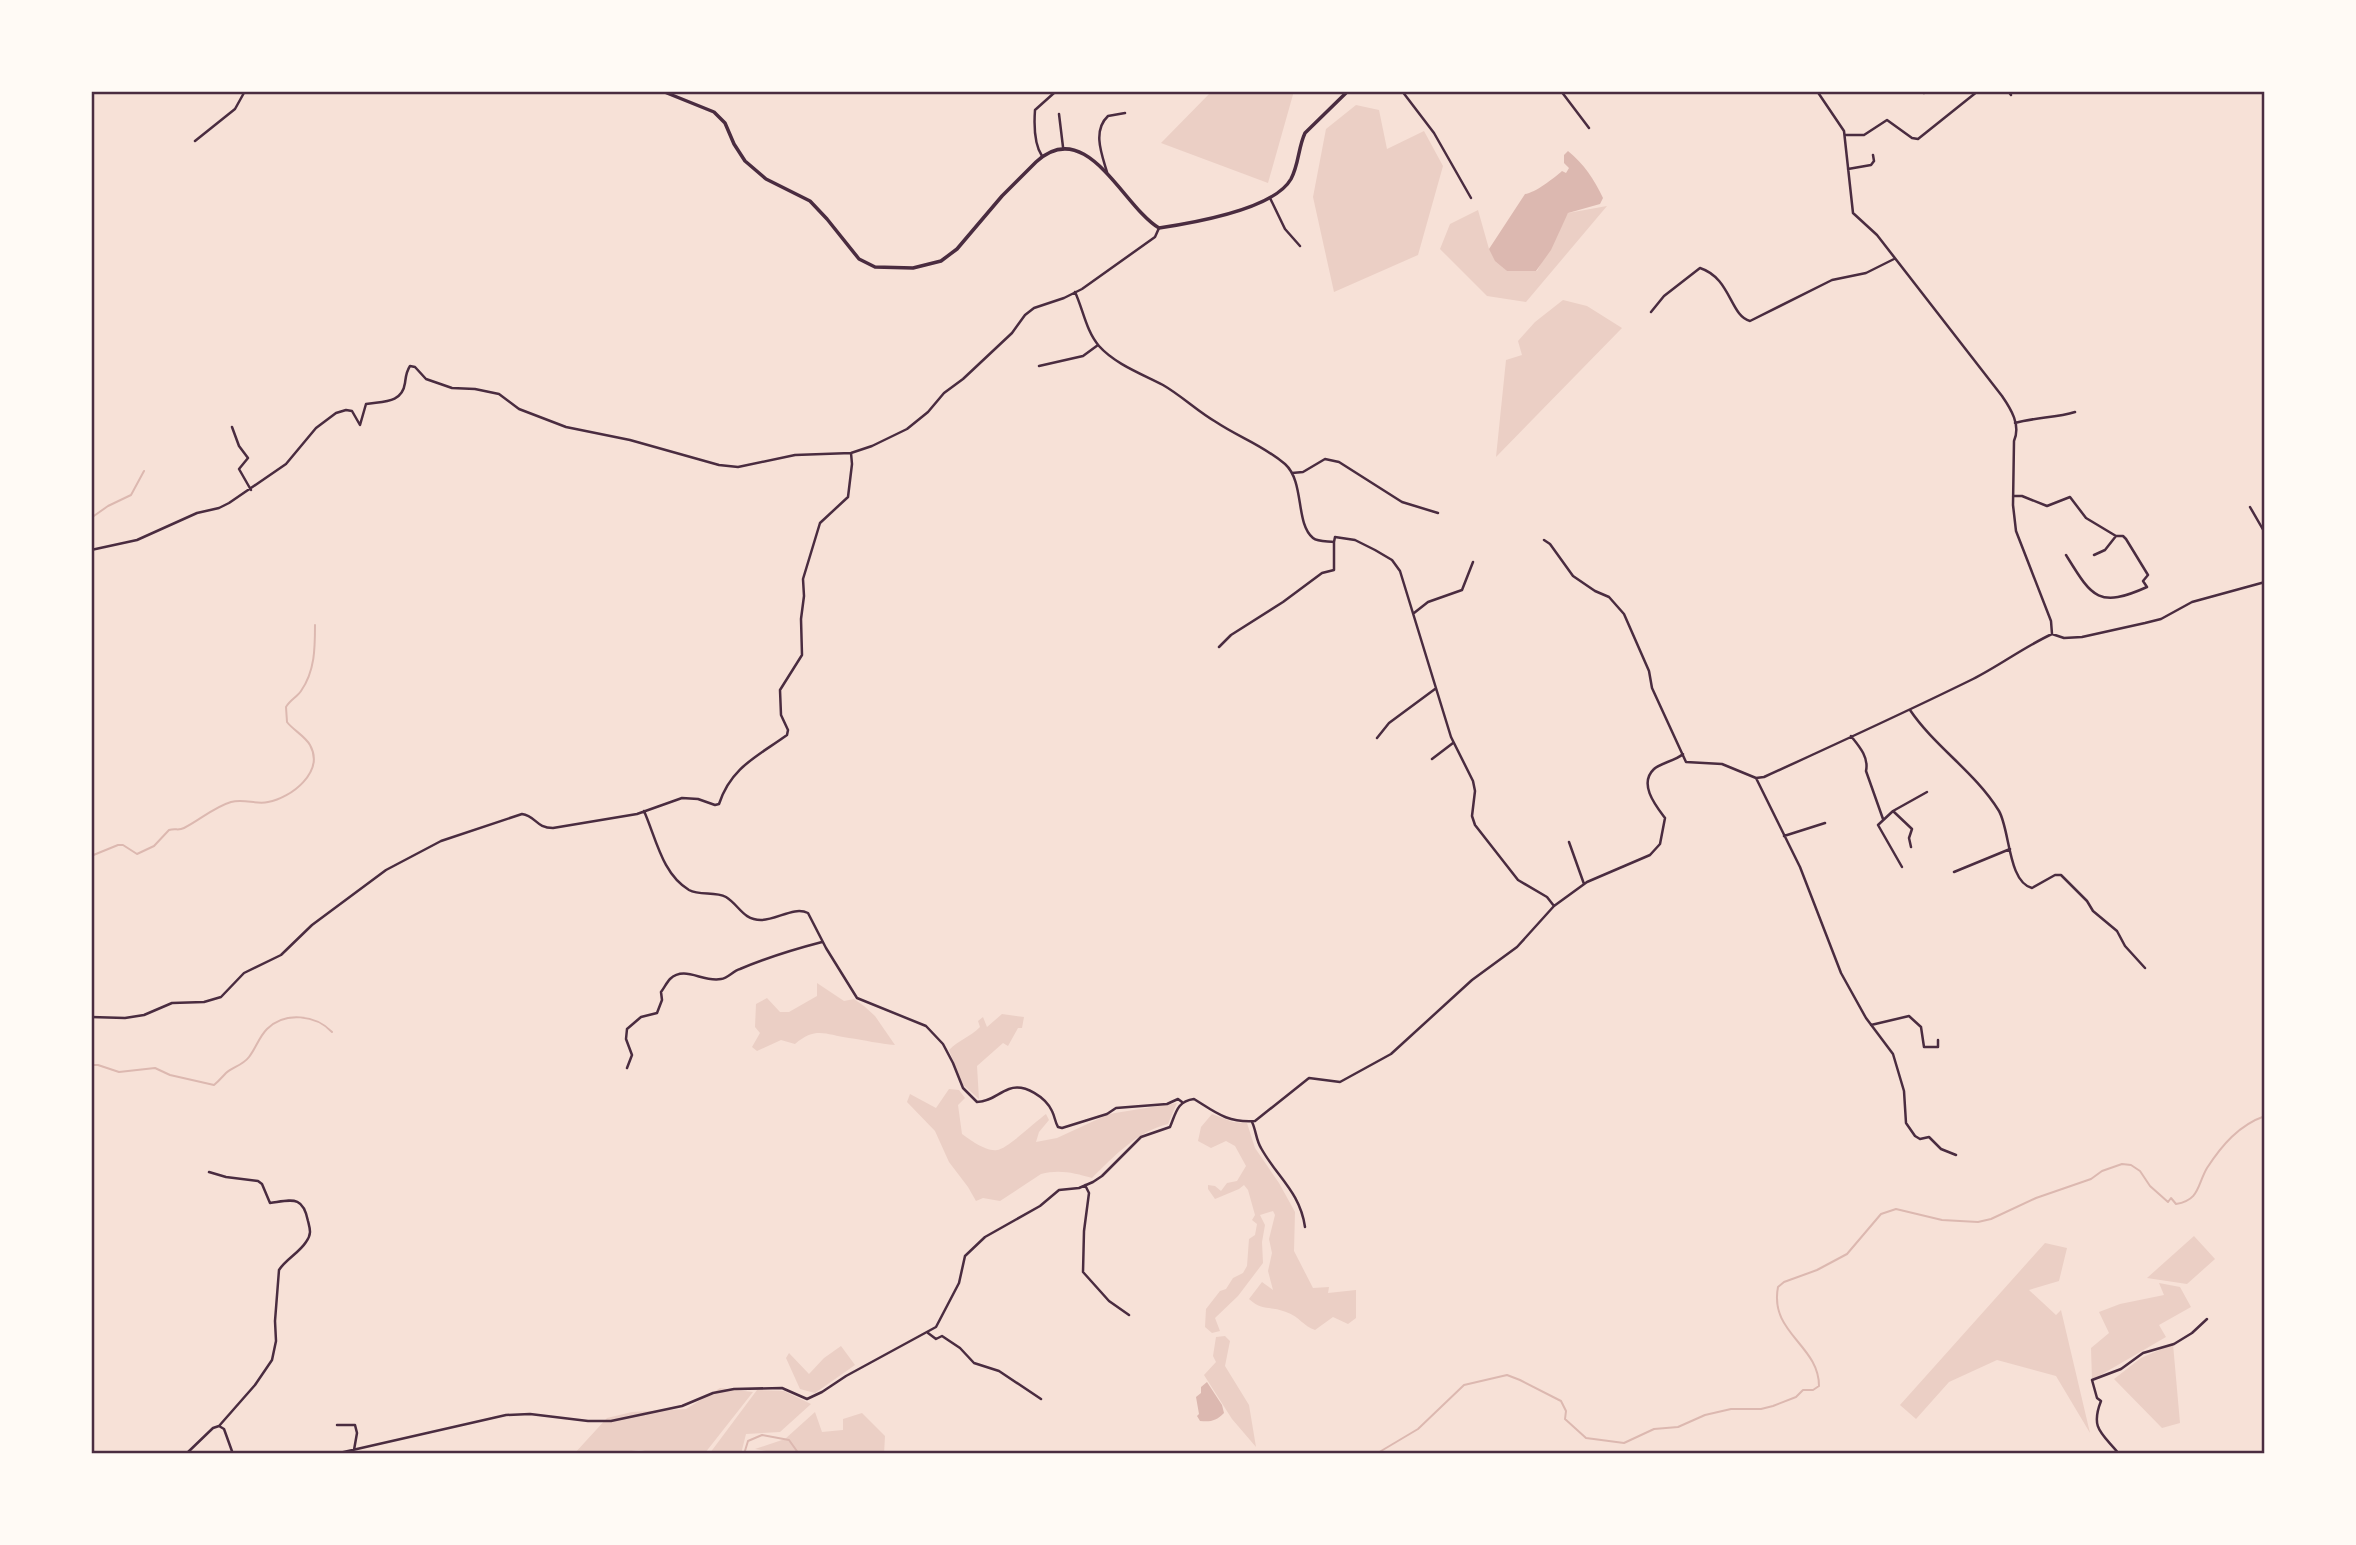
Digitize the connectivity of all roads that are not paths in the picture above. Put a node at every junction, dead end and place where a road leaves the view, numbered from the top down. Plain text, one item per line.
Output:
1 (245, 91) edge
2 (662, 91) edge
3 (1348, 91) edge
4 (1402, 91) edge
5 (1561, 91) edge
6 (1817, 91) edge
7 (1978, 91) edge
8 (2008, 91) edge
9 (1054, 93) dead end
10 (678, 94) edge
11 (2011, 95) dead end
12 (1125, 113) dead end
13 (1059, 114) dead end
14 (1589, 128) dead end
15 (1845, 135) junction
16 (195, 141) dead end
17 (1063, 147) junction
18 (1873, 155) dead end
19 (1042, 156) junction
20 (1848, 169) junction
21 (1108, 175) junction
22 (1270, 198) junction
23 (1471, 198) dead end
24 (1160, 228) junction
25 (1300, 246) dead end
26 (1894, 259) junction
27 (1075, 292) junction
28 (1651, 312) dead end
29 (1098, 345) junction
30 (1040, 366) dead end
31 (2075, 412) dead end
32 (2015, 423) junction
33 (232, 427) dead end
34 (851, 453) junction
35 (1292, 473) junction
36 (251, 489) junction
37 (2013, 496) junction
38 (2250, 508) dead end
39 (1438, 513) dead end
40 (2265, 533) edge
41 (2116, 536) junction
42 (1544, 540) dead end
43 (1334, 542) junction
44 (91, 550) edge
45 (2066, 555) dead end
46 (2094, 555) dead end
47 (1474, 562) dead end
48 (2265, 582) edge
49 (1414, 613) junction
50 (2052, 634) junction
51 (1219, 647) dead end
52 (1435, 689) junction
53 (1910, 709) junction
54 (1851, 736) junction
55 (1377, 737) dead end
56 (1453, 743) junction
57 (1684, 754) junction
58 (1432, 759) dead end
59 (1756, 778) junction
60 (1927, 792) dead end
61 (644, 811) junction
62 (1893, 811) junction
63 (1883, 821) junction
64 (1825, 823) dead end
65 (1784, 836) junction
66 (1569, 842) dead end
67 (1911, 847) dead end
68 (2010, 849) junction
69 (1902, 867) dead end
70 (1954, 872) dead end
71 (1584, 884) junction
72 (1554, 906) junction
73 (823, 942) junction
74 (2145, 968) dead end
75 (91, 1017) edge
76 (1871, 1025) junction
77 (1938, 1040) dead end
78 (627, 1068) dead end
79 (1182, 1102) junction
80 (1252, 1122) junction
81 (1956, 1154) dead end
82 (209, 1172) dead end
83 (1085, 1185) junction
84 (1305, 1227) dead end
85 (1129, 1315) dead end
86 (2207, 1318) dead end
87 (929, 1333) junction
88 (1041, 1399) dead end
89 (337, 1425) dead end
90 (219, 1426) junction
91 (354, 1450) junction
92 (2125, 1453) edge
93 (186, 1454) edge
94 (233, 1454) edge
95 (335, 1454) edge
96 (2119, 1454) edge

1 - 16 street
2 - 10 main road
3 - 22 main road
4 - 23 street
5 - 14 street
6 - 15 street
7 - 15 street
8 - 11 street
9 - 19 street
10 - 19 main road
12 - 21 street
13 - 17 street
15 - 20 street
17 - 19 main road
17 - 21 main road
18 - 20 street
20 - 26 street
21 - 24 main road
22 - 24 main road
22 - 25 street
24 - 27 street
26 - 28 street
26 - 32 street
27 - 29 street
27 - 34 street
29 - 30 street
29 - 35 street
31 - 32 street
32 - 37 street
33 - 36 street
34 - 36 street
34 - 61 street
35 - 39 street
35 - 43 street
36 - 44 street
37 - 41 street
37 - 50 street
38 - 40 street
41 - 45 street
41 - 46 street
42 - 57 street
43 - 49 street
43 - 51 street
47 - 49 street
48 - 50 street
49 - 52 street
50 - 53 street
52 - 55 street
52 - 56 street
53 - 54 street
53 - 68 street
54 - 59 street
54 - 63 street
56 - 58 street
56 - 72 street
57 - 59 street
57 - 71 street
59 - 65 street
60 - 62 street
61 - 73 street
61 - 75 street
62 - 63 street
62 - 67 street
63 - 69 street
64 - 65 street
65 - 76 street
66 - 71 street
68 - 70 street
68 - 74 street
71 - 72 street
72 - 80 street
73 - 78 street
73 - 79 street
76 - 77 street
76 - 81 street
79 - 80 street
79 - 83 street
80 - 84 street
82 - 90 street
83 - 85 street
83 - 87 street
86 - 96 street
87 - 88 street
87 - 91 street
89 - 91 street
90 - 93 street
90 - 94 street
91 - 95 street
92 - 96 street

